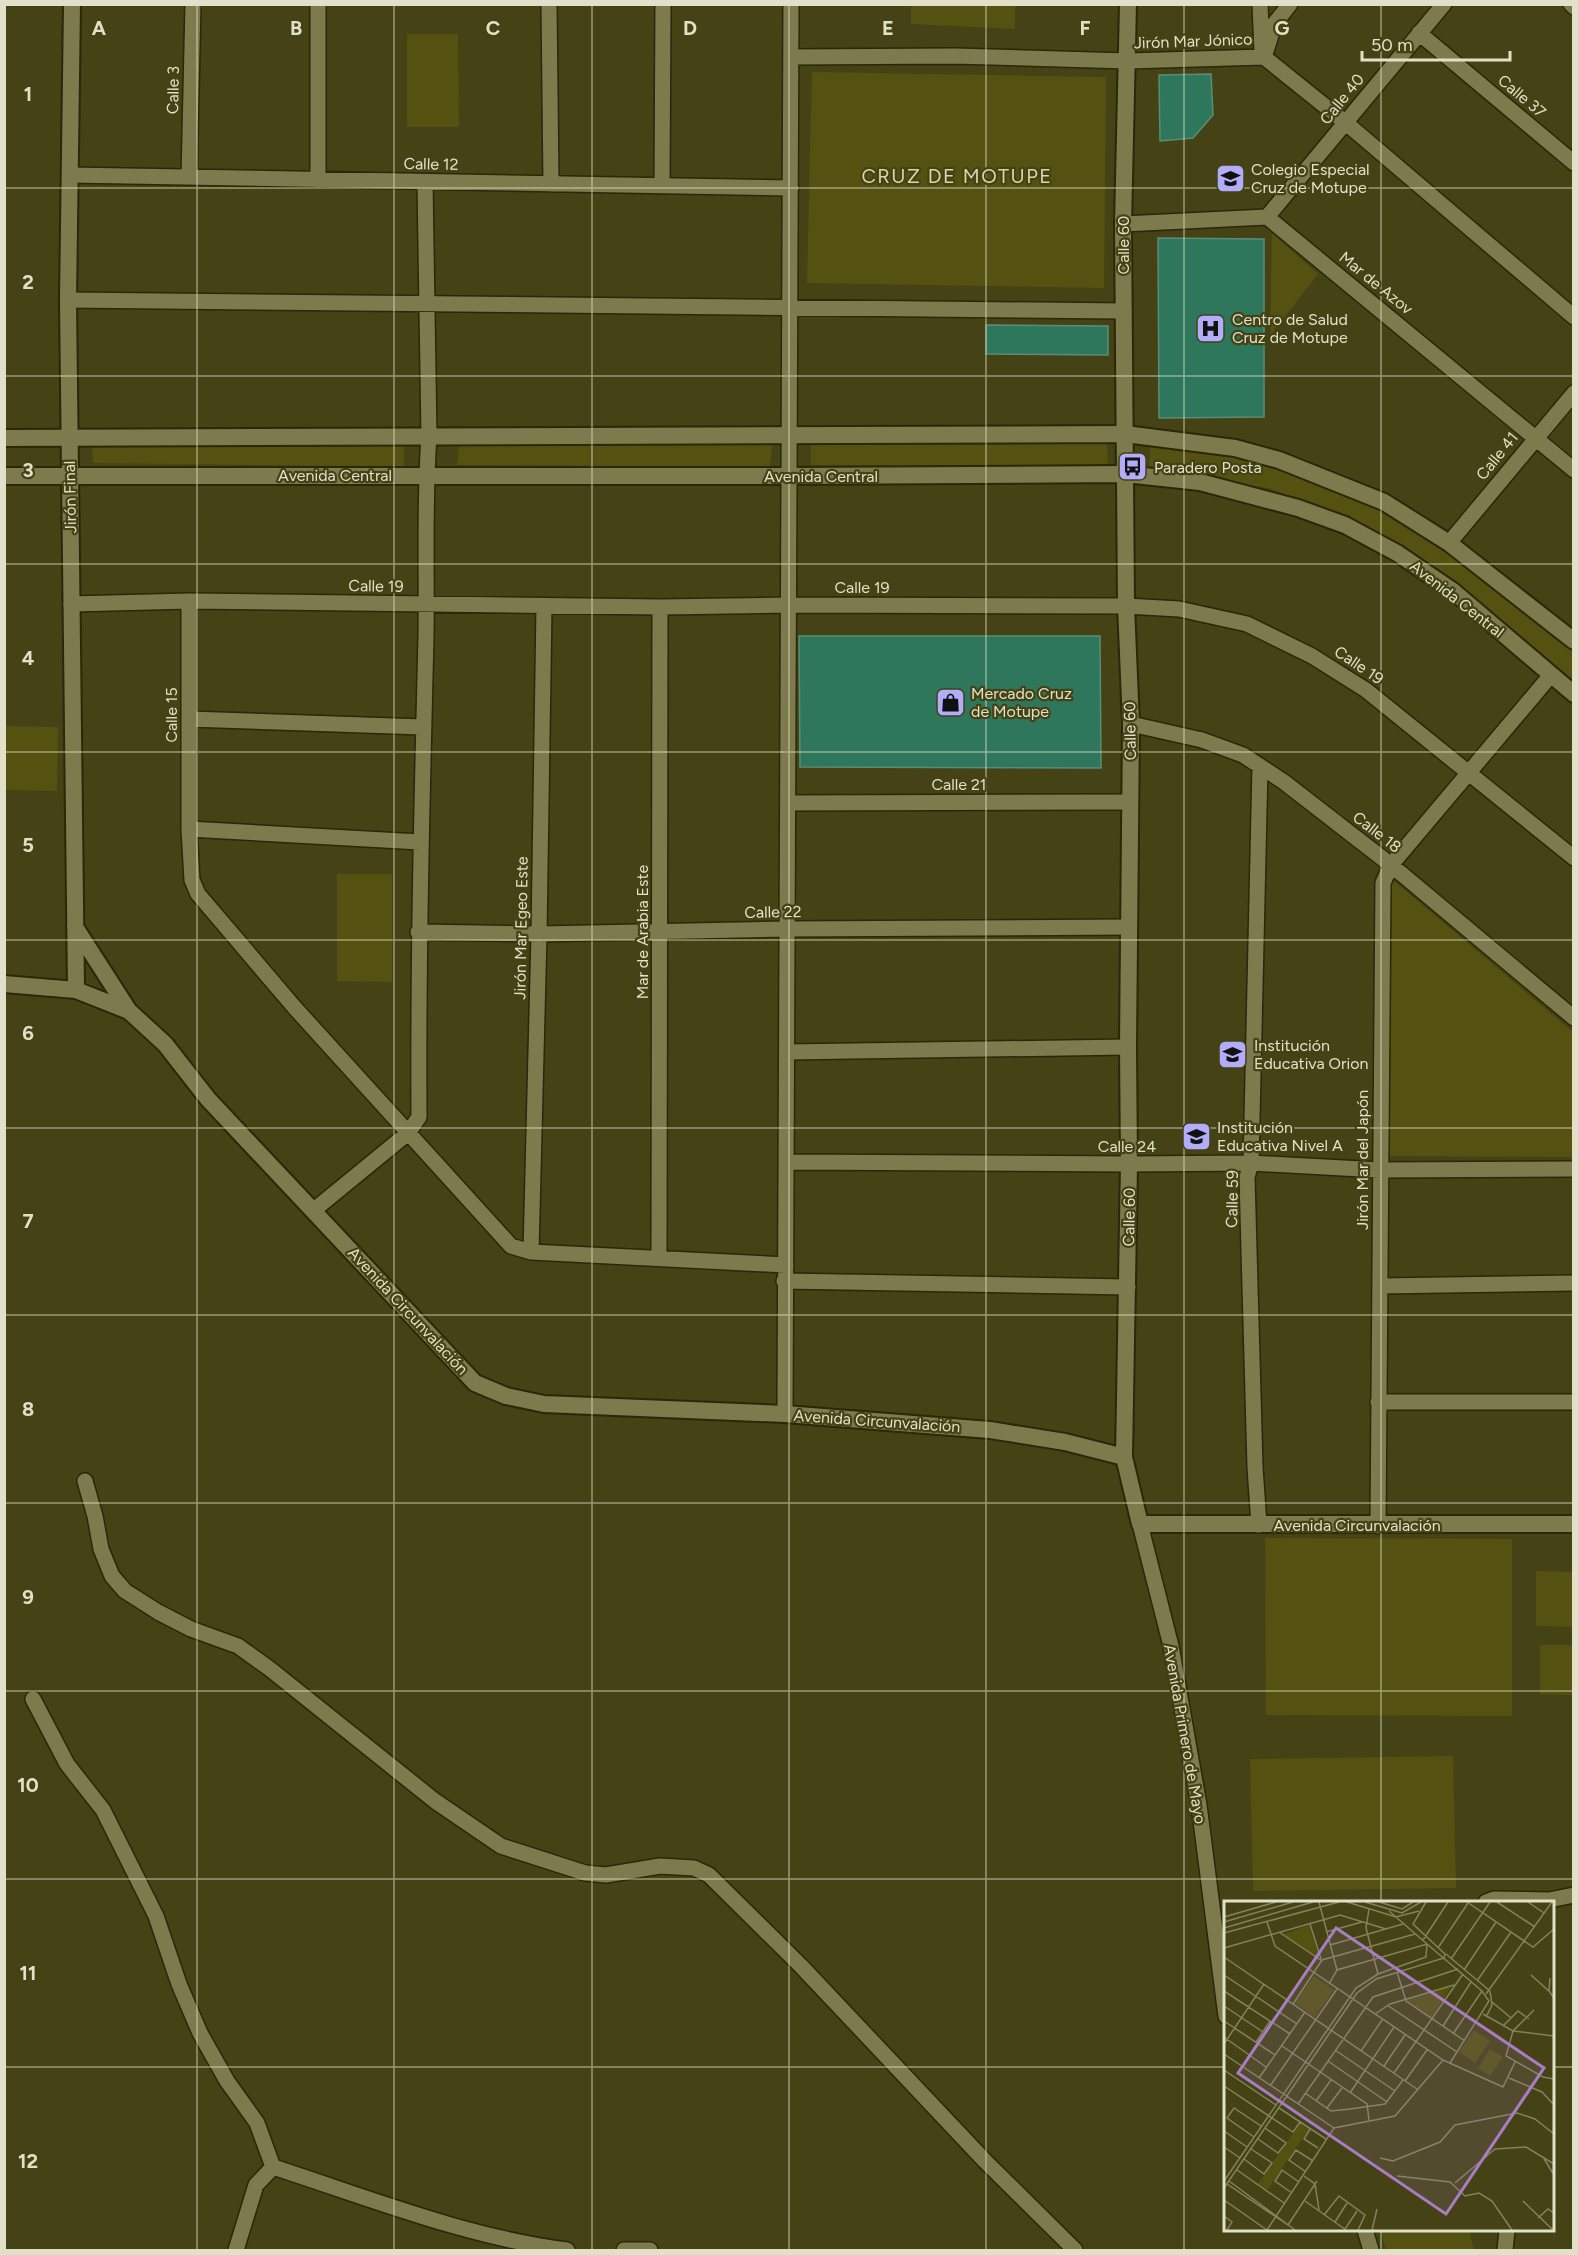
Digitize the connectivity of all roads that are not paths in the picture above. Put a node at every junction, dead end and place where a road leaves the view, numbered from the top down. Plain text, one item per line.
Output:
1 (72, 4) edge
2 (193, 4) edge
3 (318, 4) edge
4 (549, 4) edge
5 (663, 4) edge
6 (791, 4) edge
7 (1128, 4) edge
8 (1260, 4) edge
9 (1290, 4) edge
10 (1444, 4) edge
11 (1419, 33) junction
12 (791, 57) junction
13 (1263, 57) junction
14 (1128, 61) junction
15 (1346, 123) junction
16 (1574, 163) edge
17 (70, 175) junction
18 (189, 177) junction
19 (318, 180) junction
20 (426, 182) junction
21 (551, 184) junction
22 (662, 186) junction
23 (791, 188) junction
24 (1267, 217) junction
25 (1123, 224) junction
26 (68, 300) junction
27 (426, 303) junction
28 (790, 307) junction
29 (1124, 310) junction
30 (1574, 317) edge
31 (1574, 393) edge
32 (1125, 434) junction
33 (790, 436) junction
34 (429, 437) junction
35 (1535, 437) junction
36 (4, 438) edge
37 (69, 438) junction
38 (1574, 470) edge
39 (1125, 474) junction
40 (426, 475) junction
41 (4, 476) edge
42 (789, 476) junction
43 (70, 477) junction
44 (1449, 543) junction
45 (189, 601) junction
46 (72, 604) junction
47 (426, 605) junction
48 (789, 605) junction
49 (544, 606) junction
50 (1126, 606) junction
51 (660, 607) junction
52 (1574, 641) edge
53 (1551, 675) junction
54 (1574, 694) edge
55 (189, 719) junction
56 (1131, 724) junction
57 (423, 727) junction
58 (1260, 766) junction
59 (1469, 772) junction
60 (1131, 802) junction
61 (788, 803) junction
62 (189, 830) junction
63 (420, 842) junction
64 (1574, 858) edge
65 (1391, 866) junction
66 (75, 927) junction
67 (1129, 927) junction
68 (787, 929) junction
69 (418, 932) junction
70 (660, 933) junction
71 (539, 934) junction
72 (4, 984) edge
73 (76, 990) junction
74 (129, 1011) junction
75 (1574, 1018) edge
76 (1128, 1047) junction
77 (787, 1052) junction
78 (408, 1133) junction
79 (787, 1162) junction
80 (1251, 1163) junction
81 (1129, 1164) junction
82 (1574, 1169) edge
83 (1380, 1170) junction
84 (314, 1210) junction
85 (531, 1252) junction
86 (659, 1258) junction
87 (786, 1264) junction
88 (784, 1281) junction
89 (1574, 1282) edge
90 (1128, 1287) junction
91 (1380, 1287) junction
92 (1378, 1402) junction
93 (1574, 1402) edge
94 (785, 1414) junction
95 (1124, 1457) junction
96 (85, 1481) dead end
97 (1140, 1524) junction
98 (1574, 1524) edge
99 (1260, 1525) junction
100 (1378, 1526) junction
101 (33, 1699) dead end
102 (1574, 1895) edge
103 (1489, 1901) edge
104 (1224, 2001) edge
105 (273, 2167) junction
106 (1366, 2231) edge
107 (1507, 2231) edge
108 (236, 2250) edge
109 (567, 2250) edge
110 (624, 2250) edge
111 (650, 2250) edge
112 (1075, 2250) edge
113 (1371, 2250) edge
114 (1505, 2250) edge

1 - 17 street, Jirón Final
2 - 18 street, Calle 3
3 - 19 street
4 - 21 street
5 - 22 street
6 - 12 street
7 - 14 street, Calle 60
8 - 13 street
9 - 13 street
10 - 11 street, Calle 40
11 - 15 street, Calle 40
11 - 16 street, Calle 37
12 - 14 street, Jirón Mar Jónico
12 - 23 street
13 - 14 street, Jirón Mar Jónico
13 - 15 street, Jirón Mar Jónico
14 - 25 street, Calle 60
15 - 24 street, Calle 40
15 - 30 street, Jirón Mar Jónico
17 - 18 street, Calle 12
17 - 26 street, Jirón Final
18 - 19 street, Calle 12
19 - 20 street, Calle 12
20 - 21 street, Calle 12
20 - 27 street
21 - 22 street, Calle 12
22 - 23 street, Calle 12
23 - 28 street
24 - 25 street
24 - 35 street, Mar de Azov
25 - 29 street, Calle 60
26 - 27 street
26 - 37 street, Jirón Final
27 - 28 street
27 - 34 street
28 - 29 street
28 - 33 street
29 - 32 street, Calle 60
31 - 35 street, Calle 41
32 - 33 street
32 - 39 street, Calle 60
32 - 44 street
33 - 34 street
33 - 42 street
34 - 37 street
34 - 40 street
35 - 38 street, Mar de Azov
35 - 44 street, Calle 41
36 - 37 street
37 - 43 street, Jirón Final
39 - 42 street, Avenida Central
39 - 50 street, Calle 60
39 - 53 street, Avenida Central
40 - 42 street, Avenida Central
40 - 43 street, Avenida Central
40 - 47 street
41 - 43 street, Avenida Central
42 - 48 street
43 - 46 street, Jirón Final
44 - 52 street
45 - 46 street, Calle 19
45 - 47 street, Calle 19
45 - 55 street, Calle 15
46 - 66 street, Jirón Final
47 - 49 street, Calle 19
47 - 57 street
48 - 50 street, Calle 19
48 - 51 street, Calle 19
48 - 61 street
49 - 51 street, Calle 19
49 - 71 street, Jirón Mar Egeo Este
50 - 56 street, Calle 60
50 - 59 street, Calle 19
51 - 70 street, Mar de Arabia Este
53 - 54 street, Avenida Central
53 - 59 street, Jirón Mar del Japón
55 - 57 street
55 - 62 street, Calle 15
56 - 58 street, Calle 18
56 - 60 street, Calle 60
57 - 63 street
58 - 65 street, Calle 18
58 - 80 street, Calle 59
59 - 64 street, Calle 19
59 - 65 street, Jirón Mar del Japón
60 - 61 street, Calle 21
60 - 67 street, Calle 60
61 - 68 street
62 - 63 street
62 - 78 street, Calle 15
63 - 69 street
65 - 75 street, Calle 18
65 - 83 street, Jirón Mar del Japón
66 - 73 street, Jirón Final
66 - 74 street
67 - 68 street, Calle 22
67 - 76 street, Calle 60
68 - 70 street, Calle 22
68 - 77 street
69 - 71 street, Calle 22
69 - 78 street
70 - 71 street, Calle 22
70 - 86 street, Mar de Arabia Este
71 - 85 street, Jirón Mar Egeo Este
72 - 73 street, Avenida Circunvalación
73 - 74 street, Avenida Circunvalación
74 - 84 street, Avenida Circunvalación
76 - 77 street
76 - 81 street, Calle 60
77 - 79 street
78 - 84 street
78 - 85 street, Calle 15
79 - 81 street, Calle 24
79 - 87 street
80 - 81 street, Calle 24
80 - 83 street, Calle 24
80 - 99 street, Calle 59
81 - 90 street, Calle 60
82 - 83 street, Calle 24
83 - 91 street, Jirón Mar del Japón
84 - 94 street, Avenida Circunvalación
85 - 86 street
86 - 87 street
87 - 88 street
88 - 90 street
88 - 94 street
89 - 91 street
90 - 95 street, Calle 60
91 - 92 street, Jirón Mar del Japón
92 - 93 street
92 - 100 street, Jirón Mar del Japón
94 - 95 street, Avenida Circunvalación
95 - 97 street, Avenida Primero de Mayo
96 - 112 street
97 - 99 street, Avenida Circunvalación
97 - 104 street, Avenida Primero de Mayo
98 - 100 street, Avenida Circunvalación
99 - 100 street, Avenida Circunvalación
101 - 105 street
102 - 103 street
105 - 108 street
105 - 109 street
106 - 113 street
107 - 114 street
110 - 111 street

